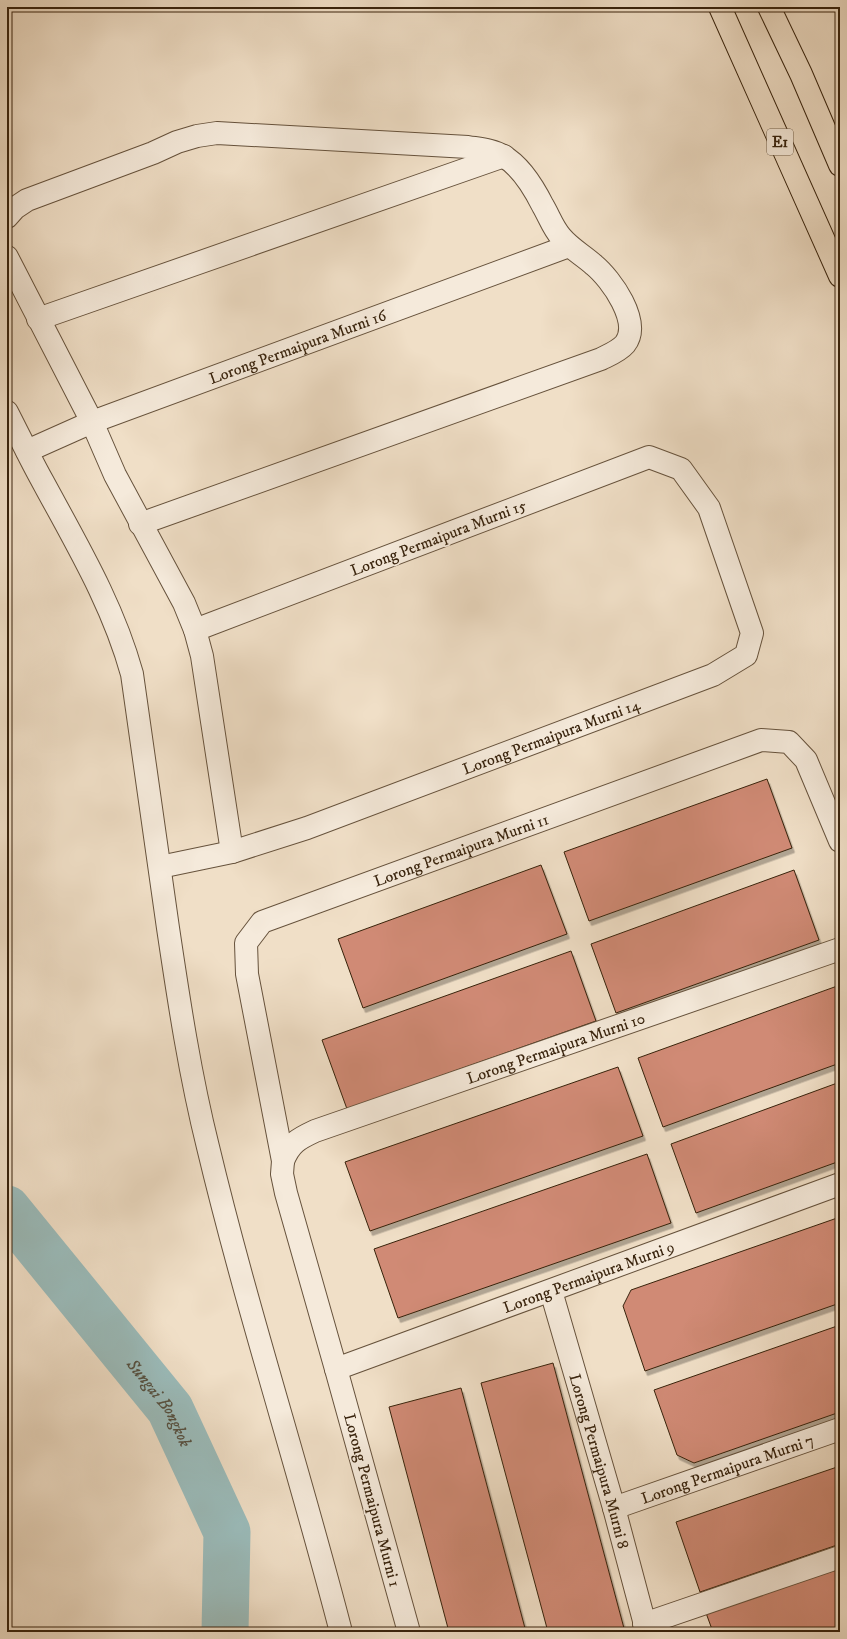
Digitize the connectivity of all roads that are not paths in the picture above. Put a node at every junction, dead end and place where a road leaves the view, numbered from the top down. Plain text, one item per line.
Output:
1 (720, 7) edge
2 (769, 7) edge
3 (504, 156) junction
4 (840, 165) edge
5 (7, 217) edge
6 (569, 246) junction
7 (7, 257) edge
8 (840, 276) edge
9 (38, 319) junction
10 (7, 412) edge
11 (92, 422) junction
12 (27, 452) junction
13 (681, 469) joint
14 (140, 524) junction
15 (195, 630) junction
16 (840, 841) edge
17 (232, 852) junction
18 (160, 867) junction
19 (840, 949) edge
20 (283, 1161) junction
21 (840, 1184) edge
22 (551, 1291) junction
23 (336, 1369) junction
24 (840, 1429) edge
25 (614, 1508) junction
26 (840, 1557) edge
27 (645, 1628) edge
28 (341, 1632) edge
29 (409, 1632) edge

1 - 8 highway, E1
2 - 4 highway
3 - 5 street
3 - 6 street
3 - 9 street
6 - 11 street, Lorong Permaipura Murni 16
6 - 14 street
7 - 9 street
9 - 11 street
10 - 12 street
11 - 12 street, Lorong Permaipura Murni 16
11 - 14 street
12 - 18 street
13 - 15 street, Lorong Permaipura Murni 15
13 - 17 street, Lorong Permaipura Murni 14
14 - 15 street
15 - 17 street
16 - 20 street, Lorong Permaipura Murni 11
17 - 18 street, Lorong Permaipura Murni 14
18 - 28 street
19 - 20 street, Lorong Permaipura Murni 10
20 - 23 street, Lorong Permaipura Murni 11
21 - 22 street, Lorong Permaipura Murni 9
22 - 23 street, Lorong Permaipura Murni 9
22 - 25 street, Lorong Permaipura Murni 8
23 - 29 street, Lorong Permaipura Murni 1
24 - 25 street, Lorong Permaipura Murni 7
25 - 27 street, Lorong Permaipura Murni 8
26 - 27 street

